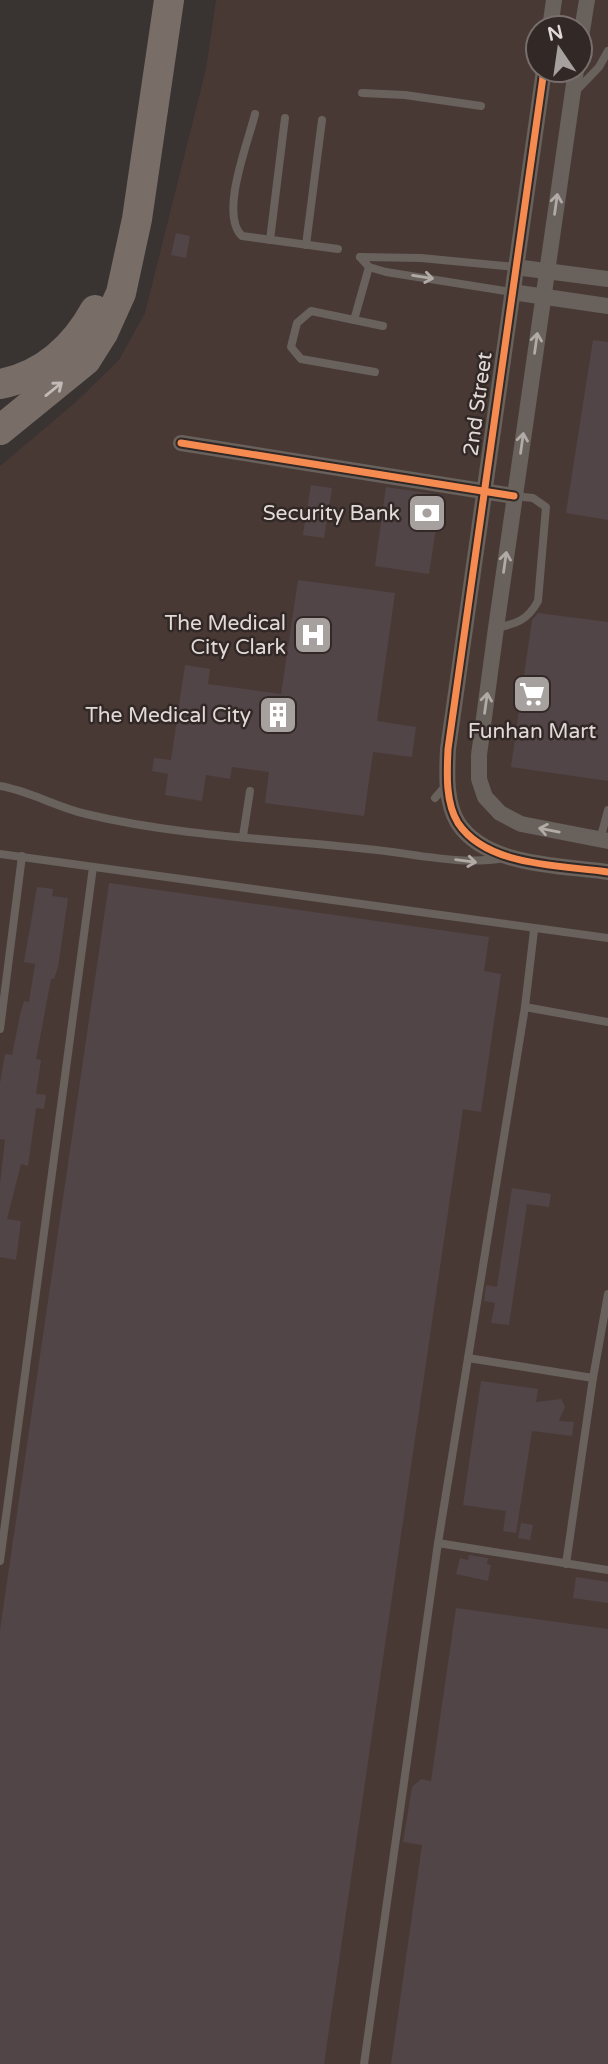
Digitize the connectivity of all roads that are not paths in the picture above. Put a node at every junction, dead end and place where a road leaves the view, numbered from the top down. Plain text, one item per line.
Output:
1 (154, 0) edge
2 (169, 0) edge
3 (608, 51) edge
4 (542, 84) edge
5 (574, 84) edge
6 (362, 93) dead end
7 (572, 94) junction
8 (481, 106) dead end
9 (255, 114) dead end
10 (285, 118) dead end
11 (322, 120) dead end
12 (271, 240) junction
13 (306, 245) junction
14 (338, 249) dead end
15 (384, 257) junction
16 (369, 267) junction
17 (515, 267) junction
18 (547, 271) junction
19 (386, 272) junction
20 (608, 279) edge
21 (512, 292) junction
22 (543, 296) junction
23 (608, 306) edge
24 (354, 320) junction
25 (383, 326) dead end
26 (375, 372) dead end
27 (0, 384) edge
28 (0, 430) edge
29 (181, 443) dead end
30 (484, 491) junction
31 (514, 496) junction
32 (466, 624) junction
33 (496, 628) junction
34 (447, 784) junction
35 (0, 786) edge
36 (250, 791) dead end
37 (435, 798) dead end
38 (608, 810) edge
39 (243, 836) junction
40 (604, 841) edge
41 (0, 854) edge
42 (22, 856) junction
43 (510, 857) junction
44 (93, 867) junction
45 (608, 872) edge
46 (534, 930) junction
47 (608, 939) edge
48 (525, 1007) junction
49 (608, 1022) edge
50 (0, 1029) edge
51 (608, 1294) edge
52 (468, 1358) junction
53 (593, 1378) junction
54 (438, 1543) junction
55 (0, 1561) edge
56 (566, 1564) junction
57 (608, 1570) edge
58 (364, 2064) edge

1 - 27 highway
28 -> 2 highway
3 - 7 lane
4 - 17 street, 2nd Street
5 - 7 street
6 - 8 lane
18 -> 7 street
9 - 12 lane
10 - 12 lane
11 - 13 lane
12 - 13 lane
13 - 14 lane
15 - 16 lane
15 - 17 lane
15 - 19 lane
16 - 19 lane
16 - 24 lane
17 - 18 street
17 - 21 street, 2nd Street
18 - 20 street
18 - 22 street
19 -> 21 lane
21 - 22 street
21 - 30 street, 2nd Street
22 - 23 street
31 -> 22 street
24 - 25 lane
24 - 26 lane
29 - 30 street
30 - 31 street
30 - 32 street, 2nd Street
33 -> 31 street
31 - 33 lane
32 - 33 street
32 - 34 street, 2nd Street
40 -> 33 street
34 - 37 lane
34 - 43 street, 2nd Street
35 - 39 lane
36 - 39 lane
38 - 40 lane
39 -> 43 lane
41 - 42 lane
42 - 44 lane
42 - 50 lane
43 - 45 street, 2nd Street
44 - 46 lane
44 - 55 lane
46 - 47 lane
46 - 48 lane
48 - 49 lane
48 - 52 lane
51 - 53 lane
52 - 53 lane
52 - 54 lane
53 - 56 lane
54 - 56 lane
54 - 58 lane
56 - 57 lane

